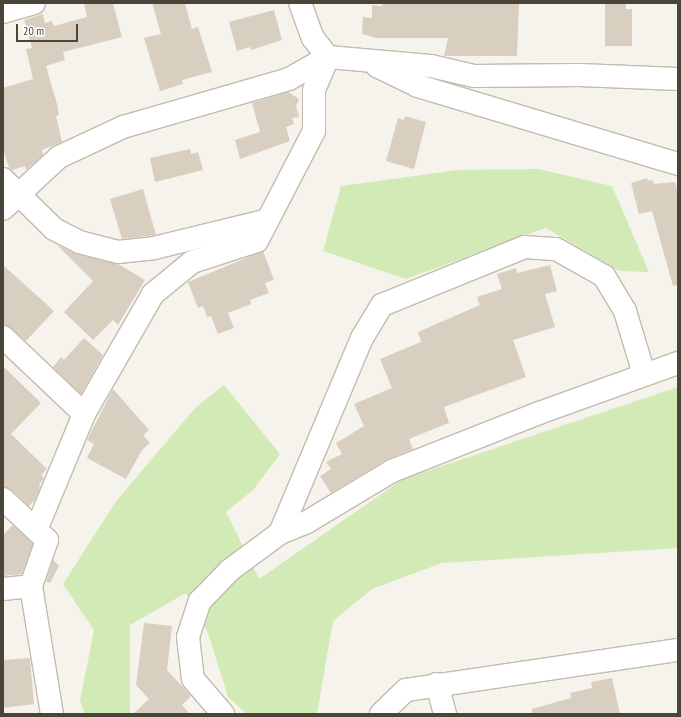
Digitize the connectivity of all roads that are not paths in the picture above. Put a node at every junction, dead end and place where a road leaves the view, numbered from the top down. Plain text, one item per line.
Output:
1 (34, 3) edge
2 (300, 3) edge
3 (3, 12) edge
4 (328, 57) junction
5 (359, 58) junction
6 (678, 79) edge
7 (678, 164) edge
8 (8, 194) edge
9 (268, 220) junction
10 (3, 337) edge
11 (678, 363) edge
12 (644, 374) junction
13 (84, 414) junction
14 (3, 499) edge
15 (36, 530) junction
16 (280, 533) junction
17 (31, 586) junction
18 (3, 589) edge
19 (678, 650) edge
20 (437, 684) junction
21 (49, 714) edge
22 (223, 714) edge
23 (381, 714) edge
24 (445, 714) edge

1 - 3 street
2 - 4 street
4 - 5 street
4 - 8 street
4 - 9 street
5 - 6 street
5 - 7 street
8 - 9 street
9 - 13 street
10 - 13 street
11 - 12 street
12 - 16 street
12 - 16 street
13 - 15 street
14 - 15 street
15 - 17 street
16 - 22 street
17 - 18 street
17 - 21 street
19 - 20 street
20 - 23 street
20 - 24 street

